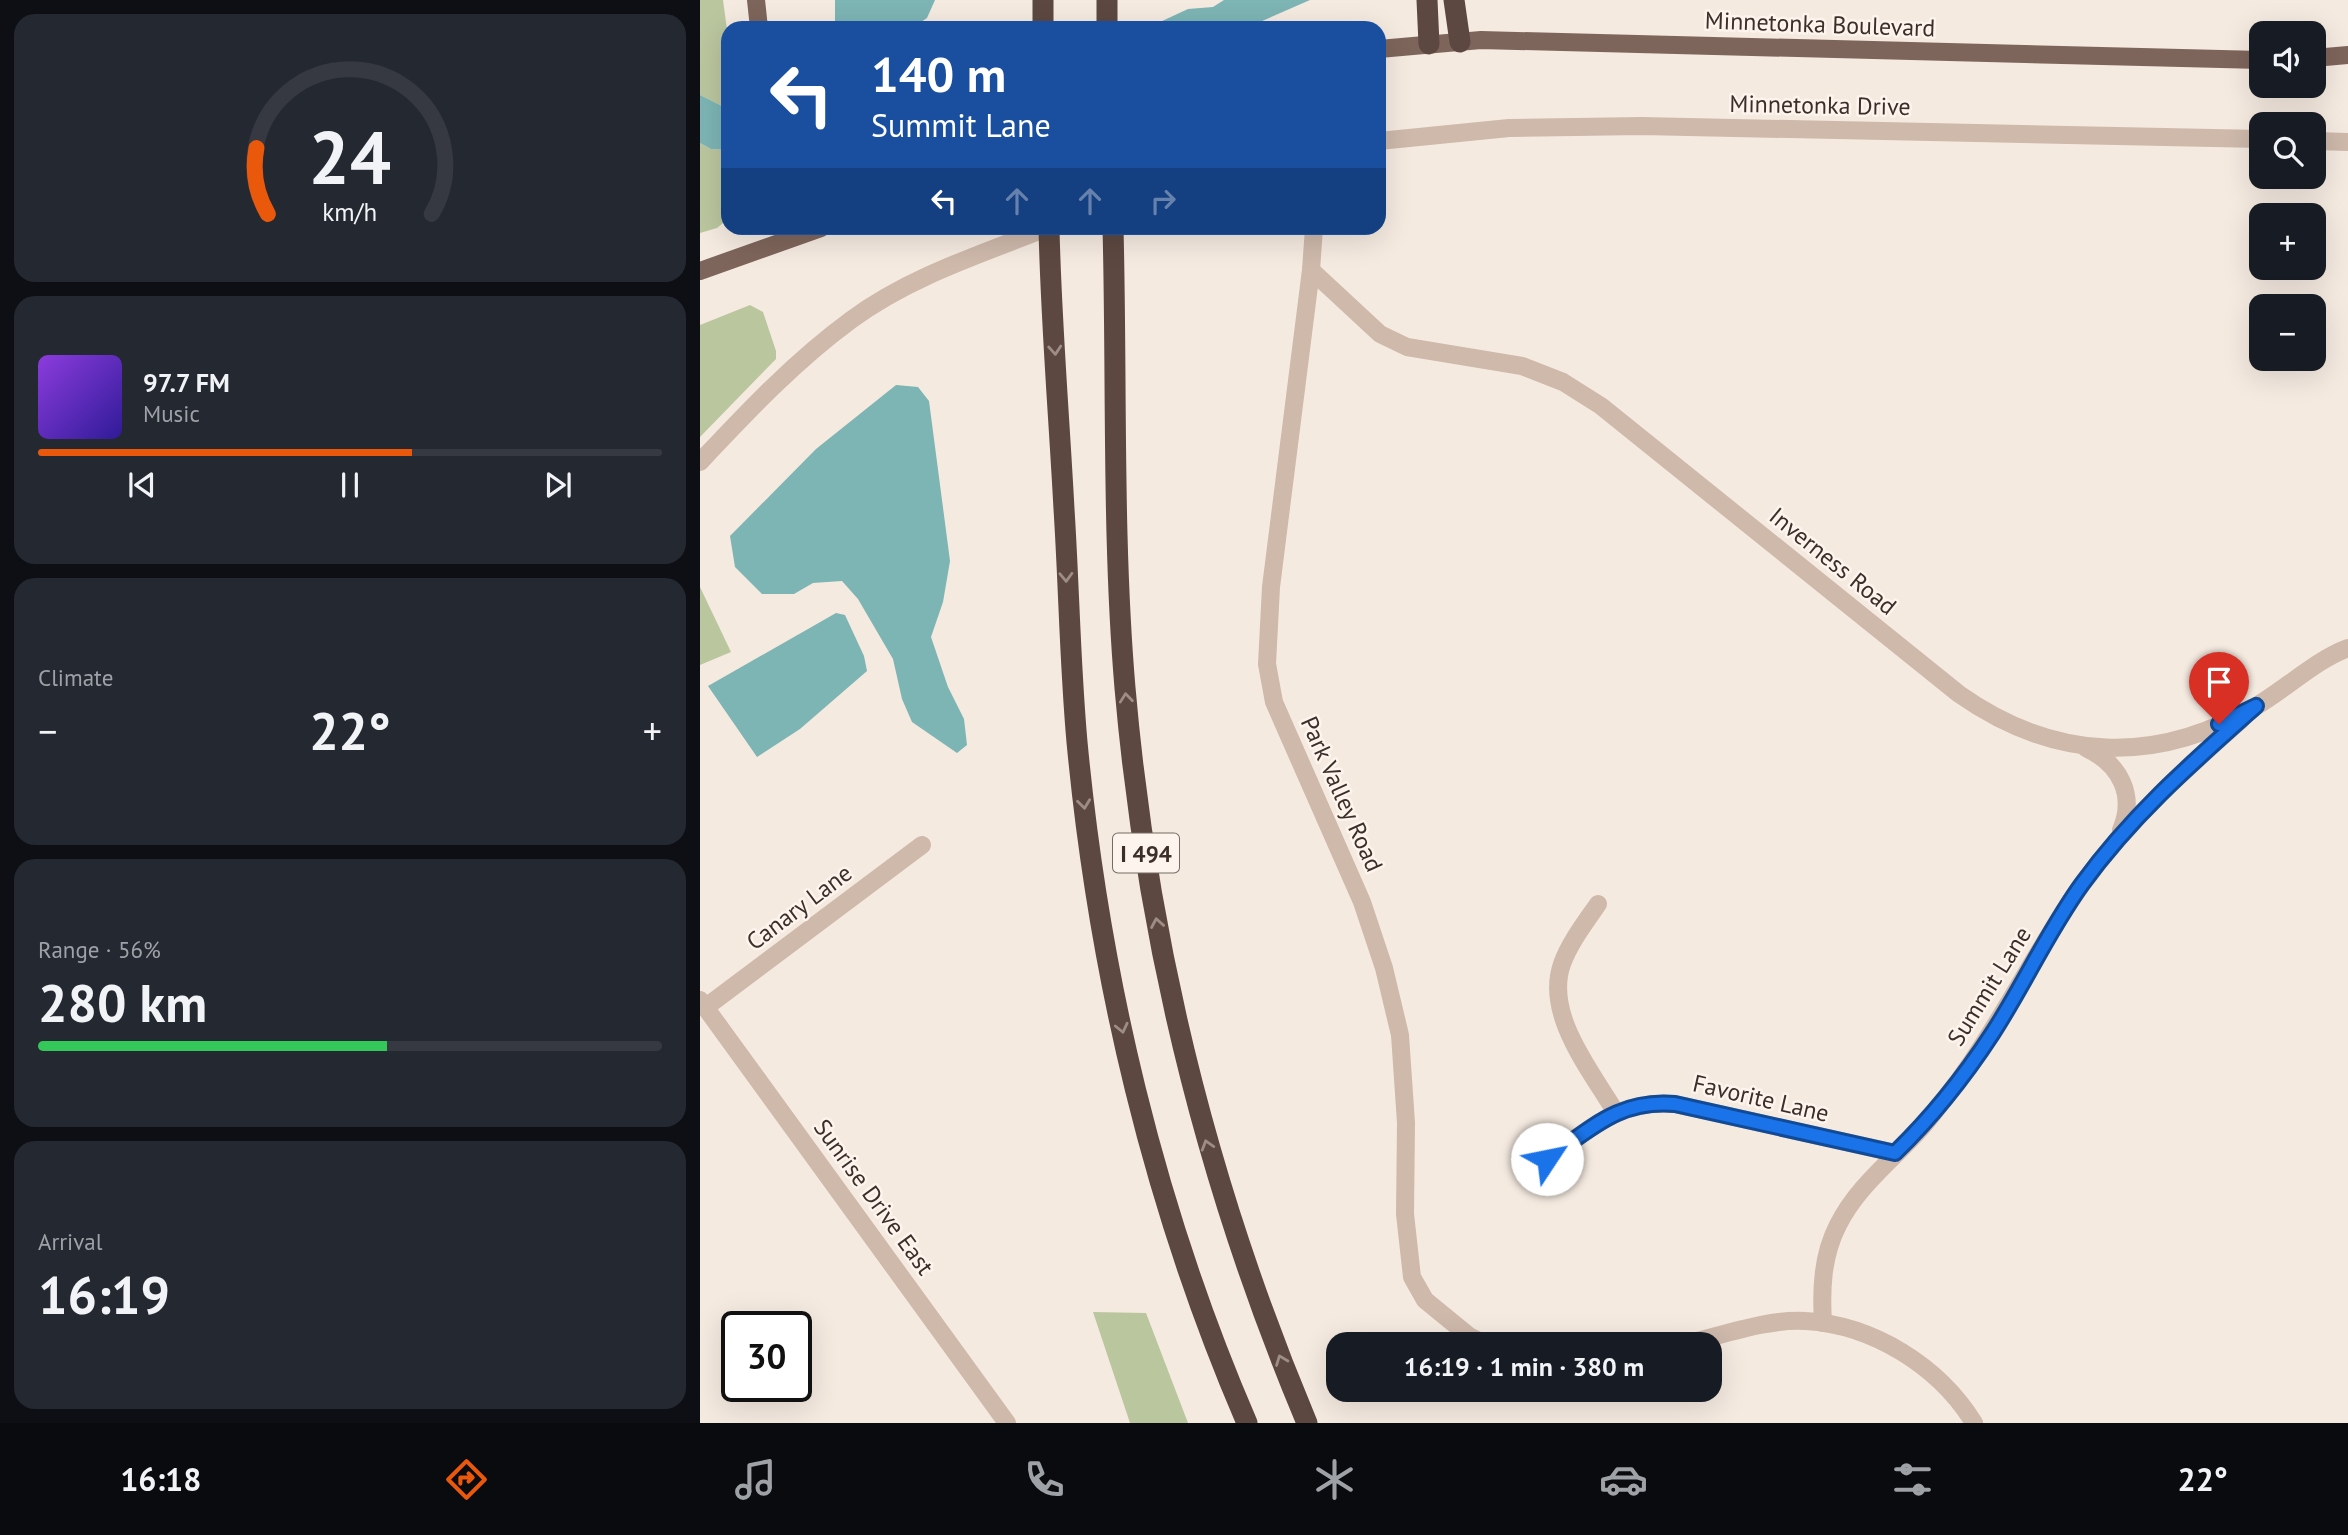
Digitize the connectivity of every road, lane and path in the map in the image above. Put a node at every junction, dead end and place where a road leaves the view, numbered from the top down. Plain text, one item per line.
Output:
1 (756, 0) edge
2 (1107, 0) edge
3 (1427, 0) edge
4 (1454, 0) edge
5 (758, 21) edge
6 (1107, 21) edge
7 (1460, 42) junction
8 (1429, 44) junction
9 (1386, 48) edge
10 (2348, 55) edge
11 (2326, 57) edge
12 (2249, 60) edge
13 (2249, 139) edge
14 (1386, 140) edge
15 (2326, 141) edge
16 (2348, 142) edge
17 (782, 235) edge
18 (1031, 235) edge
19 (1048, 235) edge
20 (1113, 235) edge
21 (1314, 235) edge
22 (1311, 270) junction
23 (700, 271) edge
24 (700, 462) edge
25 (2348, 648) edge
26 (2256, 706) junction
27 (2083, 747) junction
28 (2118, 837) junction
29 (922, 845) dead end
30 (1598, 904) dead end
31 (703, 1003) edge
32 (1616, 1113) junction
33 (1895, 1153) junction
34 (1547, 1159) dead end
35 (1823, 1323) junction
36 (1464, 1332) edge
37 (1722, 1336) edge
38 (1007, 1423) edge
39 (1247, 1423) edge
40 (1307, 1423) edge
41 (1974, 1423) edge

1 - 5 main road
2 - 6 highway
3 - 8 highway
4 - 7 highway
7 - 8 main road, Minnetonka Boulevard
7 - 12 main road, Minnetonka Boulevard
8 - 9 main road, Minnetonka Boulevard
10 - 11 main road
13 - 14 street, Minnetonka Drive
15 - 16 street
17 - 23 main road
18 - 24 street
19 -> 39 highway, I 494
40 -> 20 highway, I 494
21 - 22 street, Park Valley Road
22 - 27 street, Inverness Road
22 - 36 street, Park Valley Road
25 - 26 street, Inverness Road
26 - 27 street, Inverness Road
26 - 28 street, Summit Lane
27 - 28 street
28 - 33 street, Summit Lane
29 - 31 street, Canary Lane
30 - 32 street
31 - 38 street, Sunrise Drive East
32 - 33 street, Favorite Lane
32 - 34 street, Favorite Lane
33 - 35 street, Summit Lane
35 - 37 street
35 - 41 street

